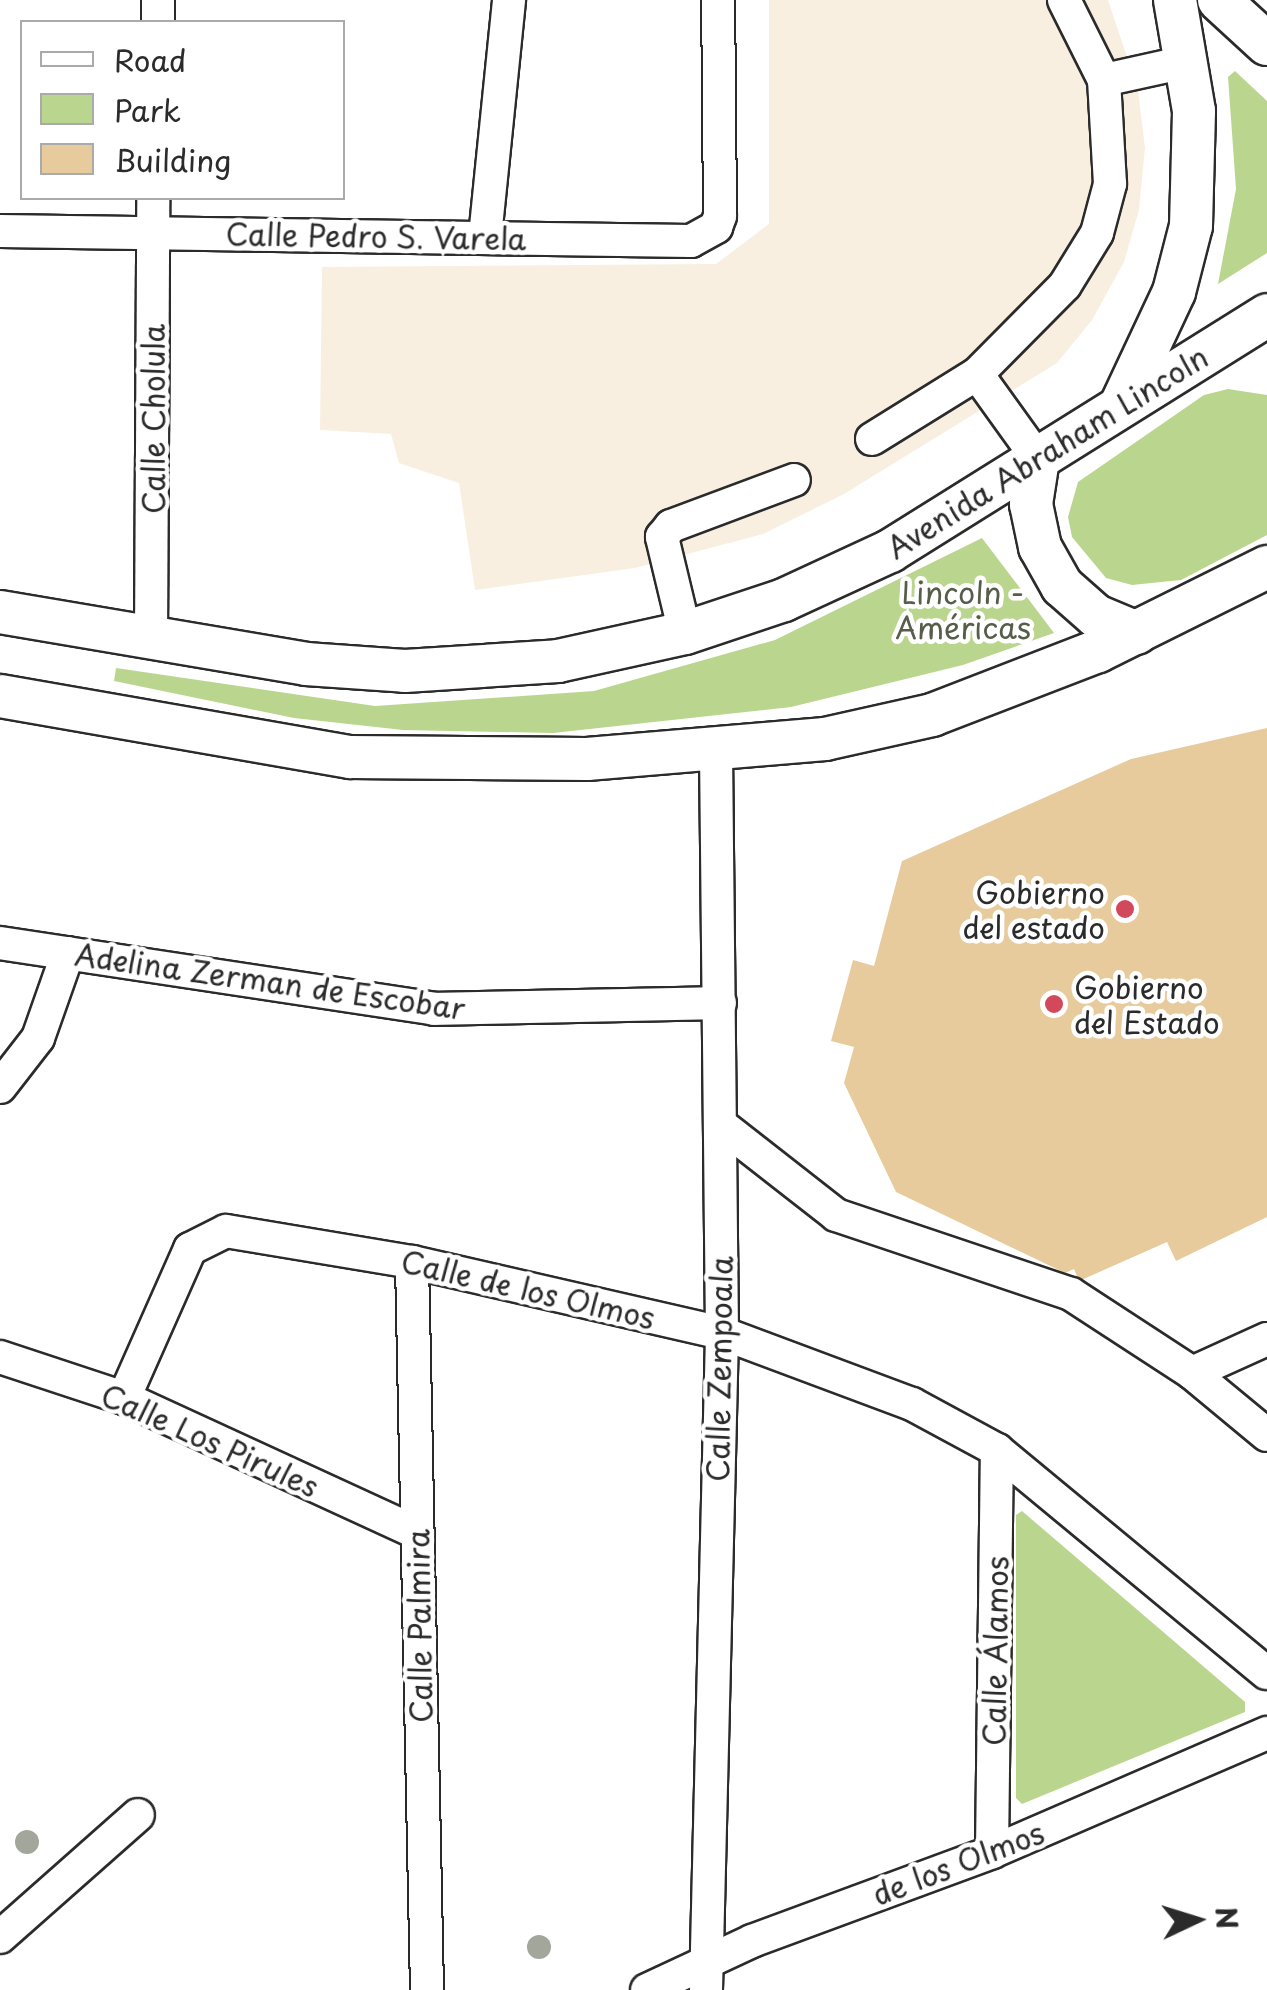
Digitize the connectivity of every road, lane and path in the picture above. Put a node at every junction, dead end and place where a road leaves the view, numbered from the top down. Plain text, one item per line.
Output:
1 (509, 0) edge
2 (718, 0) edge
3 (1064, 0) edge
4 (1175, 0) edge
5 (1219, 0) edge
6 (1267, 44) edge
7 (1185, 62) junction
8 (1104, 80) junction
9 (153, 200) edge
10 (0, 231) edge
11 (152, 235) junction
12 (485, 237) junction
13 (1267, 315) edge
14 (1247, 346) edge
15 (976, 374) junction
16 (1121, 405) junction
17 (872, 439) dead end
18 (1038, 459) junction
19 (794, 480) dead end
20 (1267, 567) edge
21 (0, 612) edge
22 (685, 633) junction
23 (1137, 633) junction
24 (152, 641) junction
25 (0, 696) edge
26 (716, 748) junction
27 (0, 943) edge
28 (68, 953) junction
29 (720, 1003) junction
30 (0, 1087) edge
31 (721, 1125) junction
32 (412, 1262) junction
33 (722, 1334) junction
34 (1267, 1338) edge
35 (0, 1357) edge
36 (1192, 1373) junction
37 (124, 1398) junction
38 (1267, 1435) edge
39 (997, 1450) junction
40 (416, 1532) junction
41 (1267, 1673) edge
42 (1267, 1733) edge
43 (138, 1815) dead end
44 (992, 1852) junction
45 (0, 1937) edge
46 (706, 1976) edge
47 (427, 1990) edge
48 (647, 1990) edge

1 - 12 street
2 - 12 street, Calle Pedro S. Varela
3 - 8 street
4 - 7 main road
5 - 6 main road
7 - 8 street
7 - 16 main road
8 - 15 street
9 - 11 street, Calle Cholula
10 - 11 street, Calle Pedro S. Varela
11 - 12 street, Calle Pedro S. Varela
11 - 24 street, Calle Cholula
13 - 14 main road, Avenida Abraham Lincoln
14 - 16 main road, Avenida Abraham Lincoln
15 - 17 street
15 - 18 street
16 - 18 main road, Avenida Abraham Lincoln
18 - 22 main road, Avenida Abraham Lincoln
18 - 23 main road
19 - 22 street
20 - 23 main road
21 - 24 main road, Avenida Abraham Lincoln
22 - 24 main road, Avenida Abraham Lincoln
23 - 26 main road
25 - 26 main road
26 - 29 street, Calle Zempoala
27 - 28 street, Adelina Zerman de Escobar
28 - 29 street, Adelina Zerman de Escobar
28 - 30 street
29 - 31 street, Calle Zempoala
31 - 33 street, Calle Zempoala
31 - 36 street
32 - 33 street, Calle de los Olmos
32 - 37 street, Calle de los Olmos
32 - 40 street, Calle Palmira
33 - 39 street, Calle de los Olmos
33 - 46 street, Calle Zempoala
34 - 36 street
35 - 37 street, Calle Los Pirules
36 - 38 street
37 - 40 street, Calle Los Pirules
39 - 41 street, Calle de los Olmos
39 - 44 street, Calle Álamos
40 - 47 street, Calle Palmira
42 - 44 street, de los Olmos
43 - 45 street
44 - 46 street, de los Olmos
46 - 48 street, de los Olmos

